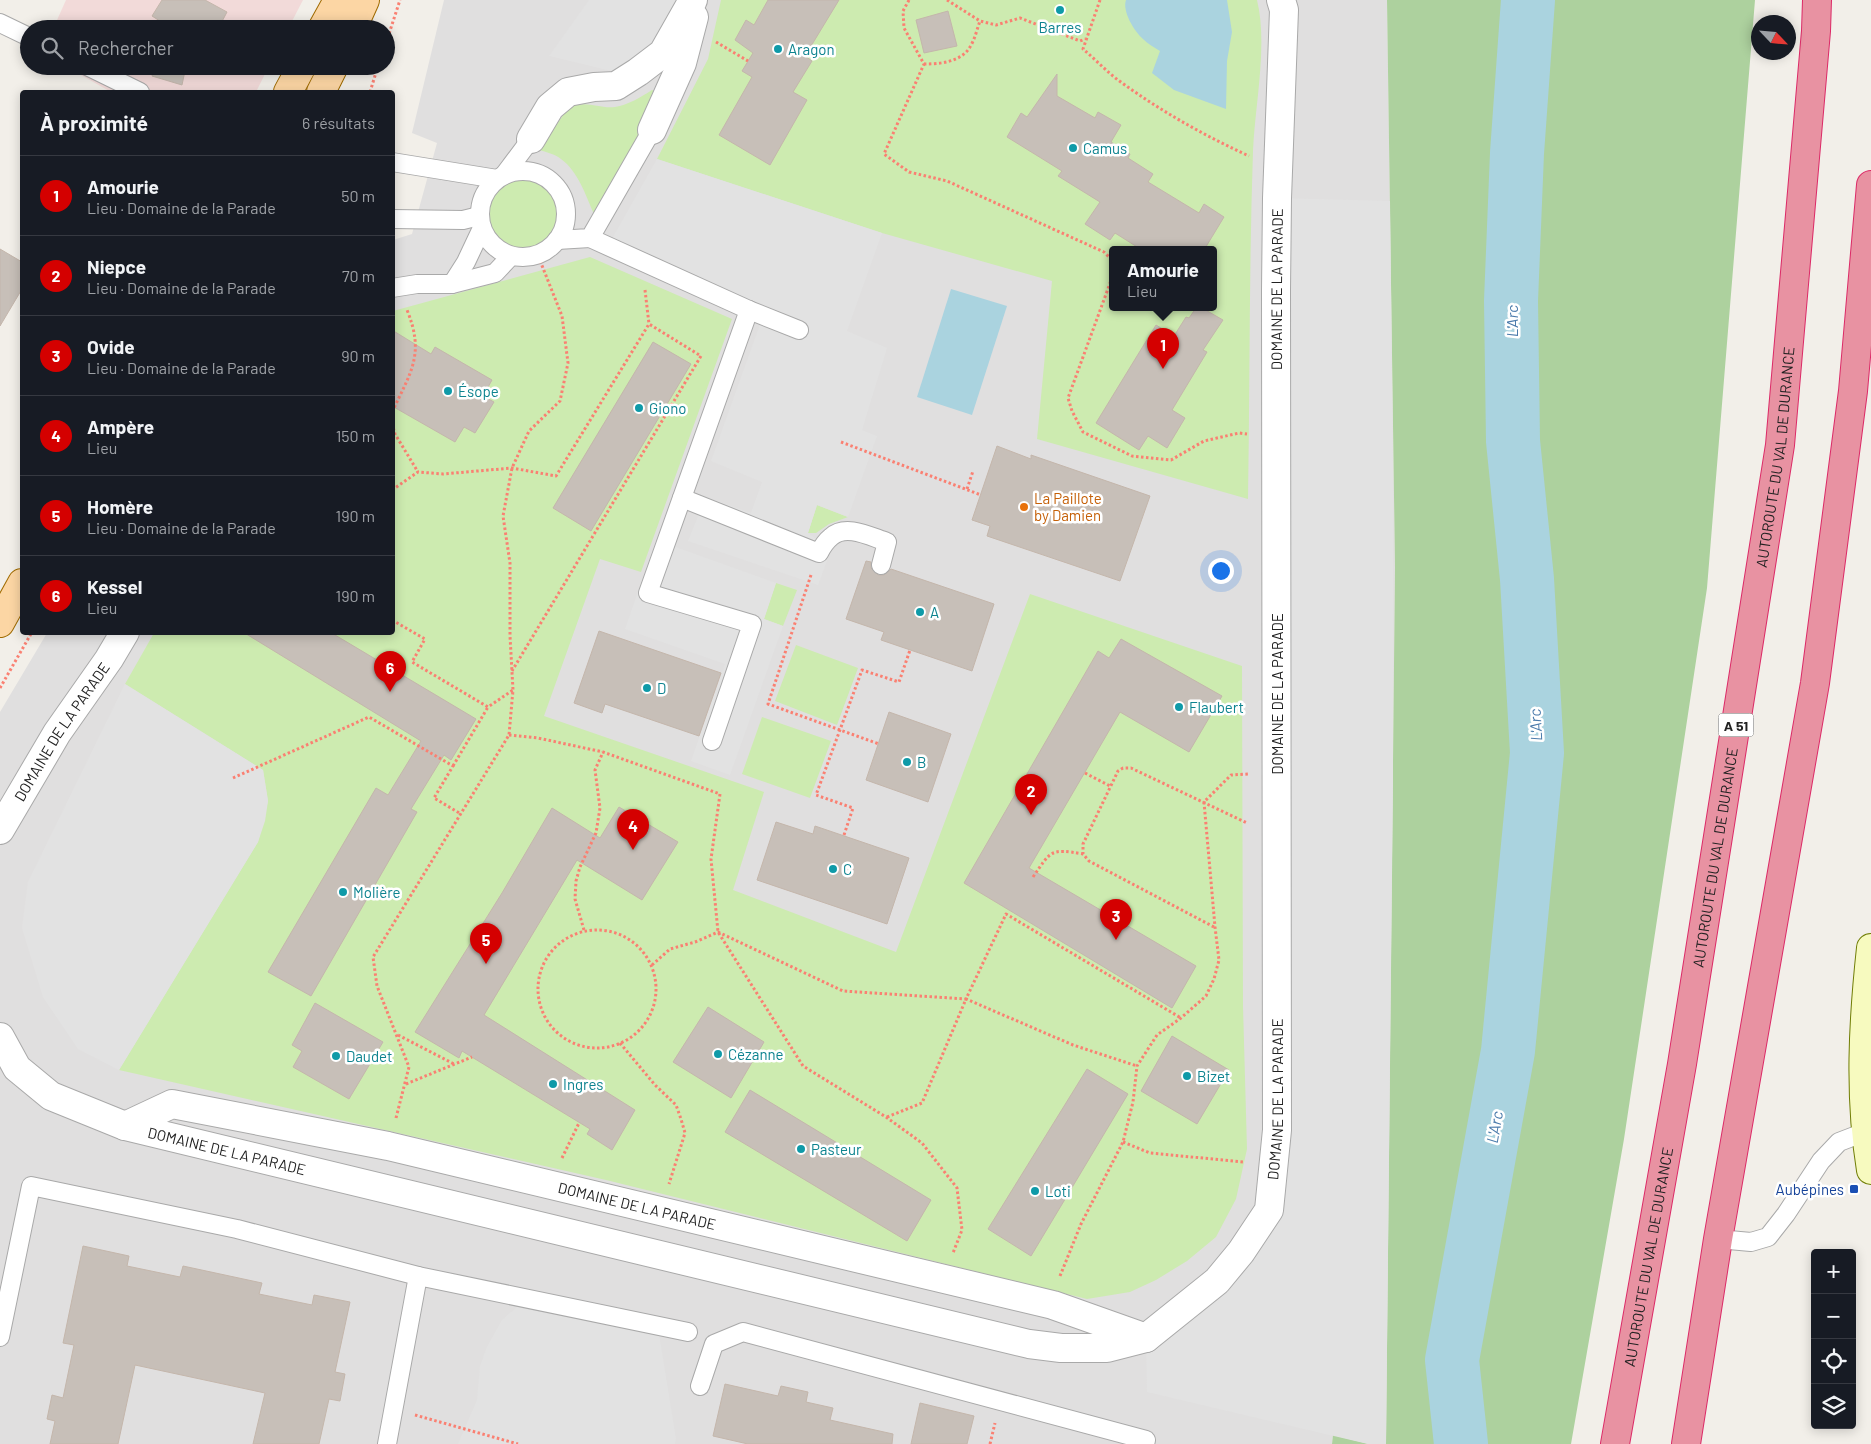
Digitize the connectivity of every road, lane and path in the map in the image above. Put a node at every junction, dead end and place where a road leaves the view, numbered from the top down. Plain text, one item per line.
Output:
1 (338, 0) edge
2 (366, 0) edge
3 (400, 0) edge
4 (693, 0) edge
5 (698, 0) edge
6 (909, 0) edge
7 (947, 0) edge
8 (1100, 0) edge
9 (1281, 0) edge
10 (1817, 0) edge
11 (327, 20) edge
12 (356, 20) edge
13 (393, 20) edge
14 (980, 21) junction
15 (0, 23) edge
16 (692, 28) junction
17 (20, 33) edge
18 (1086, 39) junction
19 (748, 61) dead end
20 (924, 64) junction
21 (105, 75) edge
22 (297, 75) edge
23 (330, 75) edge
24 (375, 75) edge
25 (136, 90) edge
26 (289, 90) edge
27 (322, 90) edge
28 (371, 90) edge
29 (652, 130) joint
30 (530, 139) joint
31 (395, 162) edge
32 (1278, 171) junction
33 (500, 177) junction
34 (1871, 185) edge
35 (395, 219) edge
36 (480, 222) junction
37 (590, 238) junction
38 (557, 240) junction
39 (538, 255) junction
40 (511, 256) junction
41 (1109, 257) edge
42 (642, 261) junction
43 (452, 284) junction
44 (1109, 286) edge
45 (395, 288) edge
46 (749, 310) junction
47 (649, 324) junction
48 (799, 330) dead end
49 (395, 406) edge
50 (395, 434) edge
51 (1277, 436) junction
52 (840, 442) dead end
53 (512, 468) junction
54 (973, 471) dead end
55 (418, 472) junction
56 (395, 488) edge
57 (966, 489) junction
58 (981, 494) dead end
59 (682, 498) junction
60 (819, 553) junction
61 (881, 566) dead end
62 (20, 587) edge
63 (0, 622) edge
64 (395, 622) edge
65 (30, 635) edge
66 (123, 635) edge
67 (910, 650) dead end
68 (512, 671) junction
69 (0, 688) edge
70 (514, 690) junction
71 (488, 707) junction
72 (839, 731) junction
73 (509, 736) junction
74 (712, 741) dead end
75 (879, 744) dead end
76 (603, 752) junction
77 (453, 766) junction
78 (1277, 771) junction
79 (1084, 773) dead end
80 (233, 778) dead end
81 (1110, 786) junction
82 (1204, 802) junction
83 (461, 814) junction
84 (0, 830) edge
85 (844, 835) dead end
86 (1276, 838) junction
87 (1083, 854) junction
88 (1033, 877) dead end
89 (1214, 927) junction
90 (584, 930) junction
91 (718, 932) junction
92 (1871, 948) edge
93 (652, 965) junction
94 (966, 999) junction
95 (1181, 1018) junction
96 (396, 1035) junction
97 (0, 1037) edge
98 (620, 1044) junction
99 (472, 1058) dead end
100 (455, 1065) junction
101 (1137, 1066) junction
102 (405, 1084) junction
103 (886, 1117) junction
104 (579, 1123) dead end
105 (125, 1126) junction
106 (1865, 1132) junction
107 (1123, 1142) junction
108 (388, 1146) junction
109 (1274, 1164) junction
110 (1871, 1170) edge
111 (550, 1184) junction
112 (659, 1210) junction
113 (1718, 1239) junction
114 (418, 1276) junction
115 (943, 1278) junction
116 (1053, 1305) junction
117 (688, 1332) dead end
118 (0, 1337) edge
119 (1146, 1338) junction
120 (1696, 1380) junction
121 (700, 1386) dead end
122 (394, 1408) junction
123 (387, 1444) edge
124 (518, 1444) edge
125 (1145, 1444) edge
126 (1615, 1444) edge
127 (1686, 1444) edge
128 (1692, 1444) edge

1 - 11 main road
2 - 12 main road
3 - 13 path
4 - 30 street
5 - 16 street
6 - 20 path
7 - 14 path
8 - 18 path
9 - 32 street, DOMAINE DE LA PARADE
10 - 126 highway, AUTOROUTE DU VAL DE DURANCE / A 51
14 - 18 path
14 - 20 path
15 - 17 lane
16 - 19 path
16 - 29 street
18 - 32 path
20 - 41 path
21 - 25 lane
22 - 26 main road
23 - 27 main road
24 - 28 path
29 - 37 lane
30 - 33 lane
31 - 33 lane
32 - 51 street, DOMAINE DE LA PARADE
33 - 36 lane
33 - 38 lane
34 - 113 highway
35 - 36 lane
36 - 40 lane
36 - 43 lane
37 - 38 lane
37 - 42 lane
38 - 39 lane
39 - 40 lane
39 - 53 path
40 - 43 lane
42 - 46 lane
42 - 47 path
43 - 45 lane
44 - 51 path
45 - 49 path
46 - 48 lane
46 - 59 lane
47 - 53 path
47 - 68 path
50 - 55 path
51 - 78 street, DOMAINE DE LA PARADE
52 - 57 path
53 - 55 path
53 - 68 path
54 - 57 path
55 - 56 path
57 - 58 path
59 - 60 lane
59 - 74 lane
60 - 61 lane
60 - 72 path
62 - 63 main road
64 - 71 path
65 - 69 path
66 - 84 street, DOMAINE DE LA PARADE
67 - 72 path
68 - 70 path
70 - 71 path
70 - 73 path
71 - 77 path
72 - 75 path
72 - 85 path
73 - 76 path
73 - 83 path
76 - 90 path
76 - 91 path
77 - 80 path
77 - 83 path
78 - 82 path
78 - 86 street, DOMAINE DE LA PARADE
79 - 81 path
81 - 82 path
81 - 87 path
82 - 86 path
82 - 89 path
83 - 96 path
86 - 109 street, DOMAINE DE LA PARADE
87 - 88 path
87 - 89 path
89 - 95 path
90 - 93 path
90 - 98 path
91 - 93 path
91 - 94 path
91 - 103 path
92 - 106 main road
93 - 98 path
94 - 95 path
94 - 101 path
94 - 103 path
95 - 101 path
96 - 100 path
96 - 102 path
97 - 105 street, DOMAINE DE LA PARADE
98 - 112 path
99 - 100 path
100 - 102 path
101 - 107 path
102 - 108 path
103 - 115 path
104 - 111 path
105 - 108 street, DOMAINE DE LA PARADE
105 - 119 street, DOMAINE DE LA PARADE
106 - 110 main road
106 - 113 lane
107 - 109 path
107 - 116 path
108 - 111 street, DOMAINE DE LA PARADE
109 - 119 street, DOMAINE DE LA PARADE
111 - 112 street, DOMAINE DE LA PARADE
112 - 115 street, DOMAINE DE LA PARADE
113 - 120 highway
114 - 117 lane
114 - 118 lane
114 - 122 lane
115 - 116 street, DOMAINE DE LA PARADE
116 - 119 street, DOMAINE DE LA PARADE
120 - 127 highway
120 - 128 highway
121 - 125 lane
122 - 123 lane
122 - 124 path

